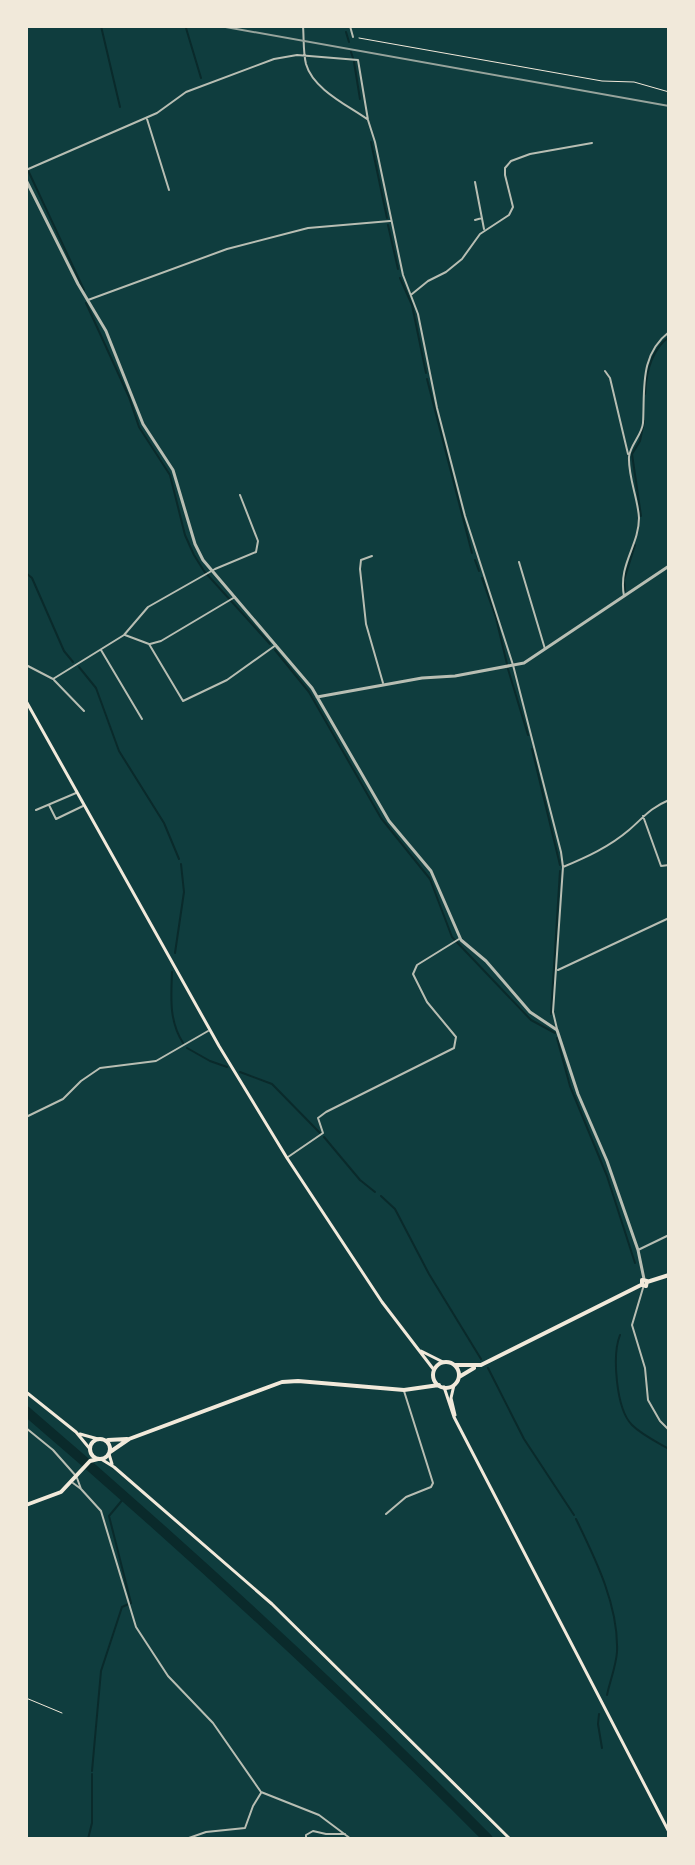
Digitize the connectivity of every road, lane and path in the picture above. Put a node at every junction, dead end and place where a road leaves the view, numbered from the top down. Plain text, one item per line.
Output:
1 (303, 26) edge
2 (350, 26) edge
3 (353, 37) joint
4 (669, 92) edge
5 (146, 118) junction
6 (368, 120) junction
7 (592, 143) dead end
8 (28, 169) edge
9 (26, 180) edge
10 (475, 182) dead end
11 (169, 190) dead end
12 (483, 218) junction
13 (475, 220) dead end
14 (391, 221) junction
15 (484, 231) junction
16 (412, 295) junction
17 (88, 300) junction
18 (669, 332) edge
19 (605, 371) dead end
20 (629, 456) junction
21 (240, 495) dead end
22 (372, 556) dead end
23 (519, 562) dead end
24 (669, 566) edge
25 (211, 572) junction
26 (624, 596) junction
27 (235, 597) junction
28 (124, 635) junction
29 (149, 644) junction
30 (276, 645) junction
31 (100, 649) junction
32 (545, 649) junction
33 (26, 665) edge
34 (513, 665) junction
35 (53, 679) junction
36 (383, 685) junction
37 (317, 697) junction
38 (26, 701) edge
39 (84, 711) dead end
40 (142, 719) dead end
41 (77, 793) junction
42 (669, 800) edge
43 (49, 805) junction
44 (85, 805) junction
45 (36, 810) dead end
46 (642, 815) junction
47 (669, 865) edge
48 (563, 867) junction
49 (669, 918) edge
50 (457, 940) junction
51 (555, 971) junction
52 (211, 1029) junction
53 (557, 1030) junction
54 (26, 1117) edge
55 (287, 1158) junction
56 (669, 1235) edge
57 (638, 1250) junction
58 (669, 1275) edge
59 (644, 1283) junction
60 (420, 1351) junction
61 (443, 1362) junction
62 (455, 1365) junction
63 (476, 1367) junction
64 (434, 1372) junction
65 (459, 1377) junction
66 (454, 1385) junction
67 (442, 1386) junction
68 (421, 1389) junction
69 (404, 1390) junction
70 (26, 1392) edge
71 (457, 1422) junction
72 (26, 1428) edge
73 (669, 1430) edge
74 (76, 1432) junction
75 (98, 1439) junction
76 (129, 1439) junction
77 (105, 1440) junction
78 (90, 1451) junction
79 (109, 1453) junction
80 (100, 1459) junction
81 (90, 1461) junction
82 (114, 1467) junction
83 (77, 1476) junction
84 (72, 1483) junction
85 (81, 1489) junction
86 (26, 1505) edge
87 (386, 1514) dead end
88 (26, 1698) edge
89 (62, 1713) dead end
90 (261, 1792) junction
91 (669, 1832) edge
92 (345, 1834) junction
93 (186, 1839) edge
94 (306, 1839) edge
95 (351, 1839) edge
96 (510, 1839) edge

1 - 6 street
2 - 3 street
3 - 4 path
5 - 6 street
5 - 8 street
5 - 11 street
6 - 14 street
7 - 15 street
9 - 17 street
10 - 12 street
12 - 13 street
12 - 15 street
14 - 16 street
14 - 17 street
15 - 16 street
16 - 34 street
17 - 25 street
18 - 20 street
19 - 20 street
20 - 26 street
21 - 25 street
22 - 36 street
23 - 32 street
24 - 26 street
25 - 27 street
25 - 28 street
26 - 32 street
27 - 29 street
27 - 30 street
28 - 29 street
28 - 31 street
29 - 30 street
30 - 37 street
31 - 35 street
31 - 40 street
32 - 34 street
33 - 35 street
34 - 36 street
34 - 48 street
35 - 39 street
36 - 37 street
37 - 50 street
38 - 41 main road
41 - 43 street
41 - 44 main road
42 - 46 street
43 - 44 street
43 - 45 street
44 - 52 main road
46 - 47 street
46 - 48 street
48 - 51 street
49 - 51 street
50 - 53 street
50 - 55 street
51 - 53 street
52 - 54 street
52 - 55 main road
53 - 57 street
55 - 60 main road
56 - 57 street
57 - 59 street
58 - 59 main road
59 - 63 main road
59 - 73 street
60 - 61 main road
60 - 64 main road
61 - 62 main road
61 - 64 main road
62 - 63 main road
62 - 65 main road
63 - 65 main road
64 - 67 main road
64 - 68 main road
65 - 66 main road
66 - 67 main road
66 - 71 main road
67 - 68 main road
67 - 71 main road
68 - 69 main road
69 - 76 main road
69 - 87 street
70 - 74 main road
71 - 91 main road
72 - 83 street
74 - 75 main road
74 - 78 main road
75 - 77 main road
75 - 78 main road
76 - 77 main road
76 - 79 main road
77 - 79 main road
78 - 80 main road
78 - 81 main road
79 - 80 main road
79 - 82 main road
80 - 81 main road
80 - 82 main road
81 - 83 main road
82 - 96 main road
83 - 84 main road
83 - 85 street
84 - 85 street
84 - 86 main road
85 - 90 street
88 - 89 path
90 - 92 street
90 - 93 street
92 - 94 street
92 - 95 street

